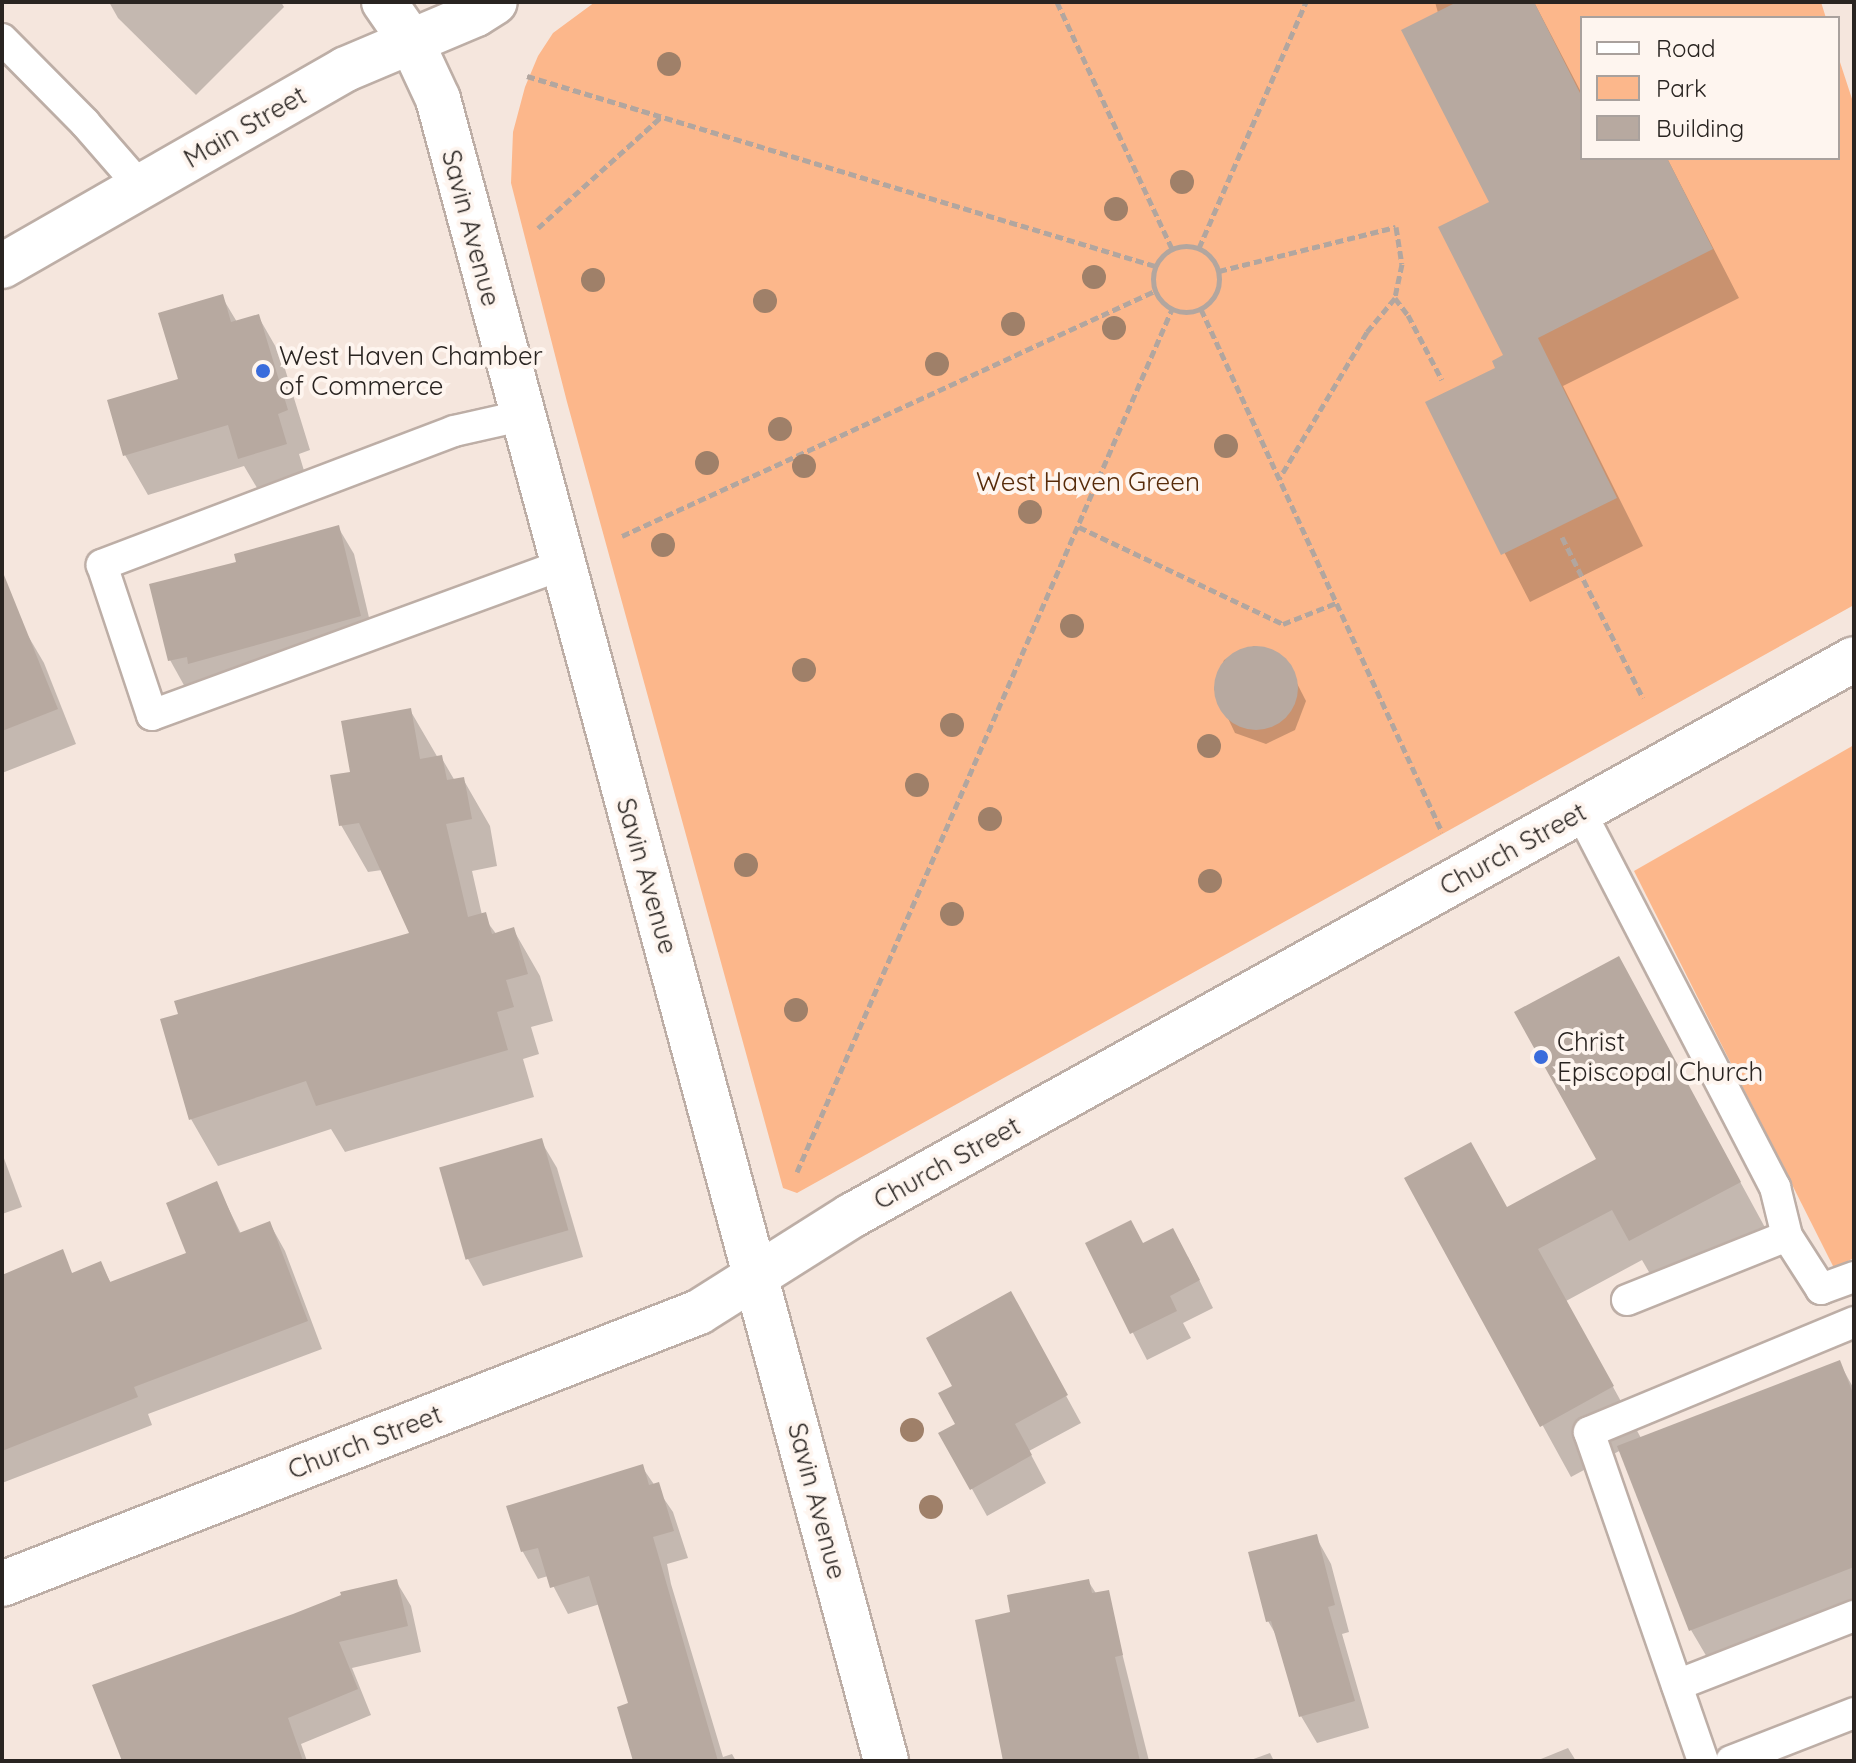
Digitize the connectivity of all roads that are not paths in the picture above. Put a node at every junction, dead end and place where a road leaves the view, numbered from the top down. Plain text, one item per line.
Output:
1 (384, 2) edge
2 (495, 2) edge
3 (2, 39) edge
4 (411, 41) junction
5 (140, 186) junction
6 (2, 266) edge
7 (521, 416) junction
8 (563, 565) junction
9 (1854, 659) edge
10 (1580, 811) junction
11 (1787, 1236) junction
12 (757, 1273) junction
13 (1854, 1277) edge
14 (1627, 1300) dead end
15 (1854, 1322) edge
16 (2, 1584) edge
17 (1854, 1616) edge
18 (1677, 1685) junction
19 (1854, 1713) edge
20 (886, 1761) edge
21 (1703, 1761) edge
22 (1731, 1761) edge

1 - 4 street, Savin Avenue
2 - 4 street, Main Street
3 - 5 lane
4 - 5 street, Main Street
4 - 7 street, Savin Avenue
5 - 6 street, Main Street
7 - 8 street, Savin Avenue
7 - 8 lane
8 - 12 street, Savin Avenue
9 - 10 street, Church Street
10 - 11 lane
10 - 12 street, Church Street
11 - 13 lane
11 - 14 lane
12 - 16 street, Church Street
12 - 20 street, Savin Avenue
15 - 18 lane
17 - 18 lane
18 - 21 lane
19 - 22 lane

